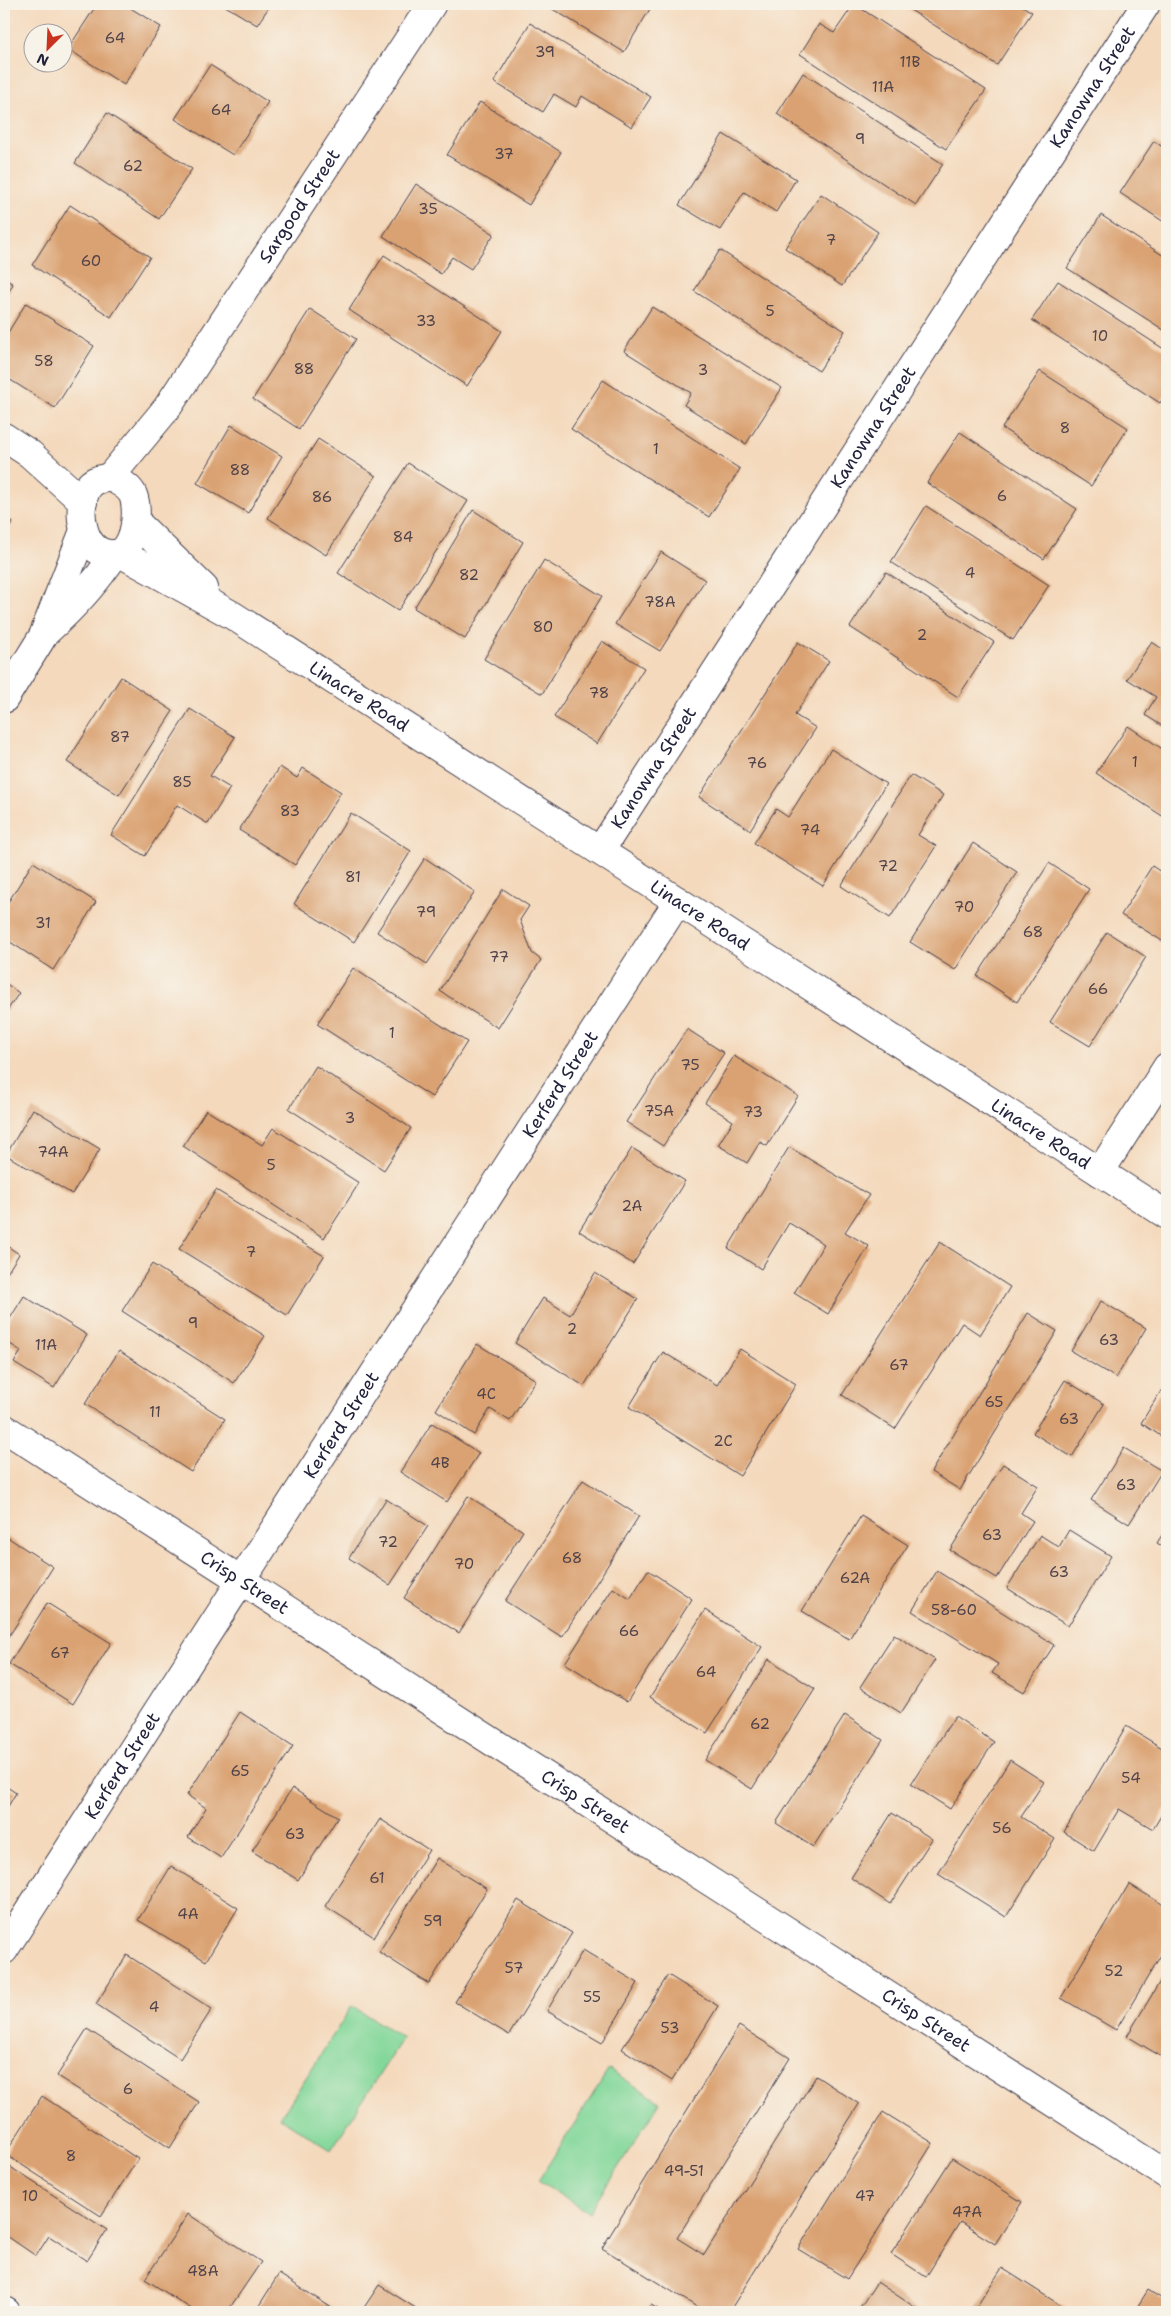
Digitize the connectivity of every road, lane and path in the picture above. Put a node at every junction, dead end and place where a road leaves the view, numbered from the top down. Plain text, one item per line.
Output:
1 (432, 4) edge
2 (1146, 4) edge
3 (4, 436) edge
4 (105, 488) junction
5 (136, 522) junction
6 (83, 533) junction
7 (118, 553) junction
8 (232, 615) junction
9 (43, 636) junction
10 (4, 699) edge
11 (600, 851) junction
12 (678, 901) junction
13 (1167, 1066) edge
14 (1100, 1172) junction
15 (1167, 1215) edge
16 (4, 1428) edge
17 (241, 1580) junction
18 (4, 1950) edge
19 (1167, 2175) edge

1 - 4 street, Sargood Street
2 - 11 street, Kanowna Street
3 - 4 street
4 - 5 street
4 - 6 street
5 - 7 street
5 - 8 street, Linacre Road
6 - 7 street, Linacre Road
6 - 9 street
7 - 8 street, Linacre Road
7 - 9 street
8 - 11 street, Linacre Road
9 - 10 street
11 - 12 street, Linacre Road
12 - 14 street, Linacre Road
12 - 17 street, Kerferd Street
13 - 14 street
14 - 15 street, Linacre Road
16 - 17 street, Crisp Street
17 - 18 street, Kerferd Street
17 - 19 street, Crisp Street

